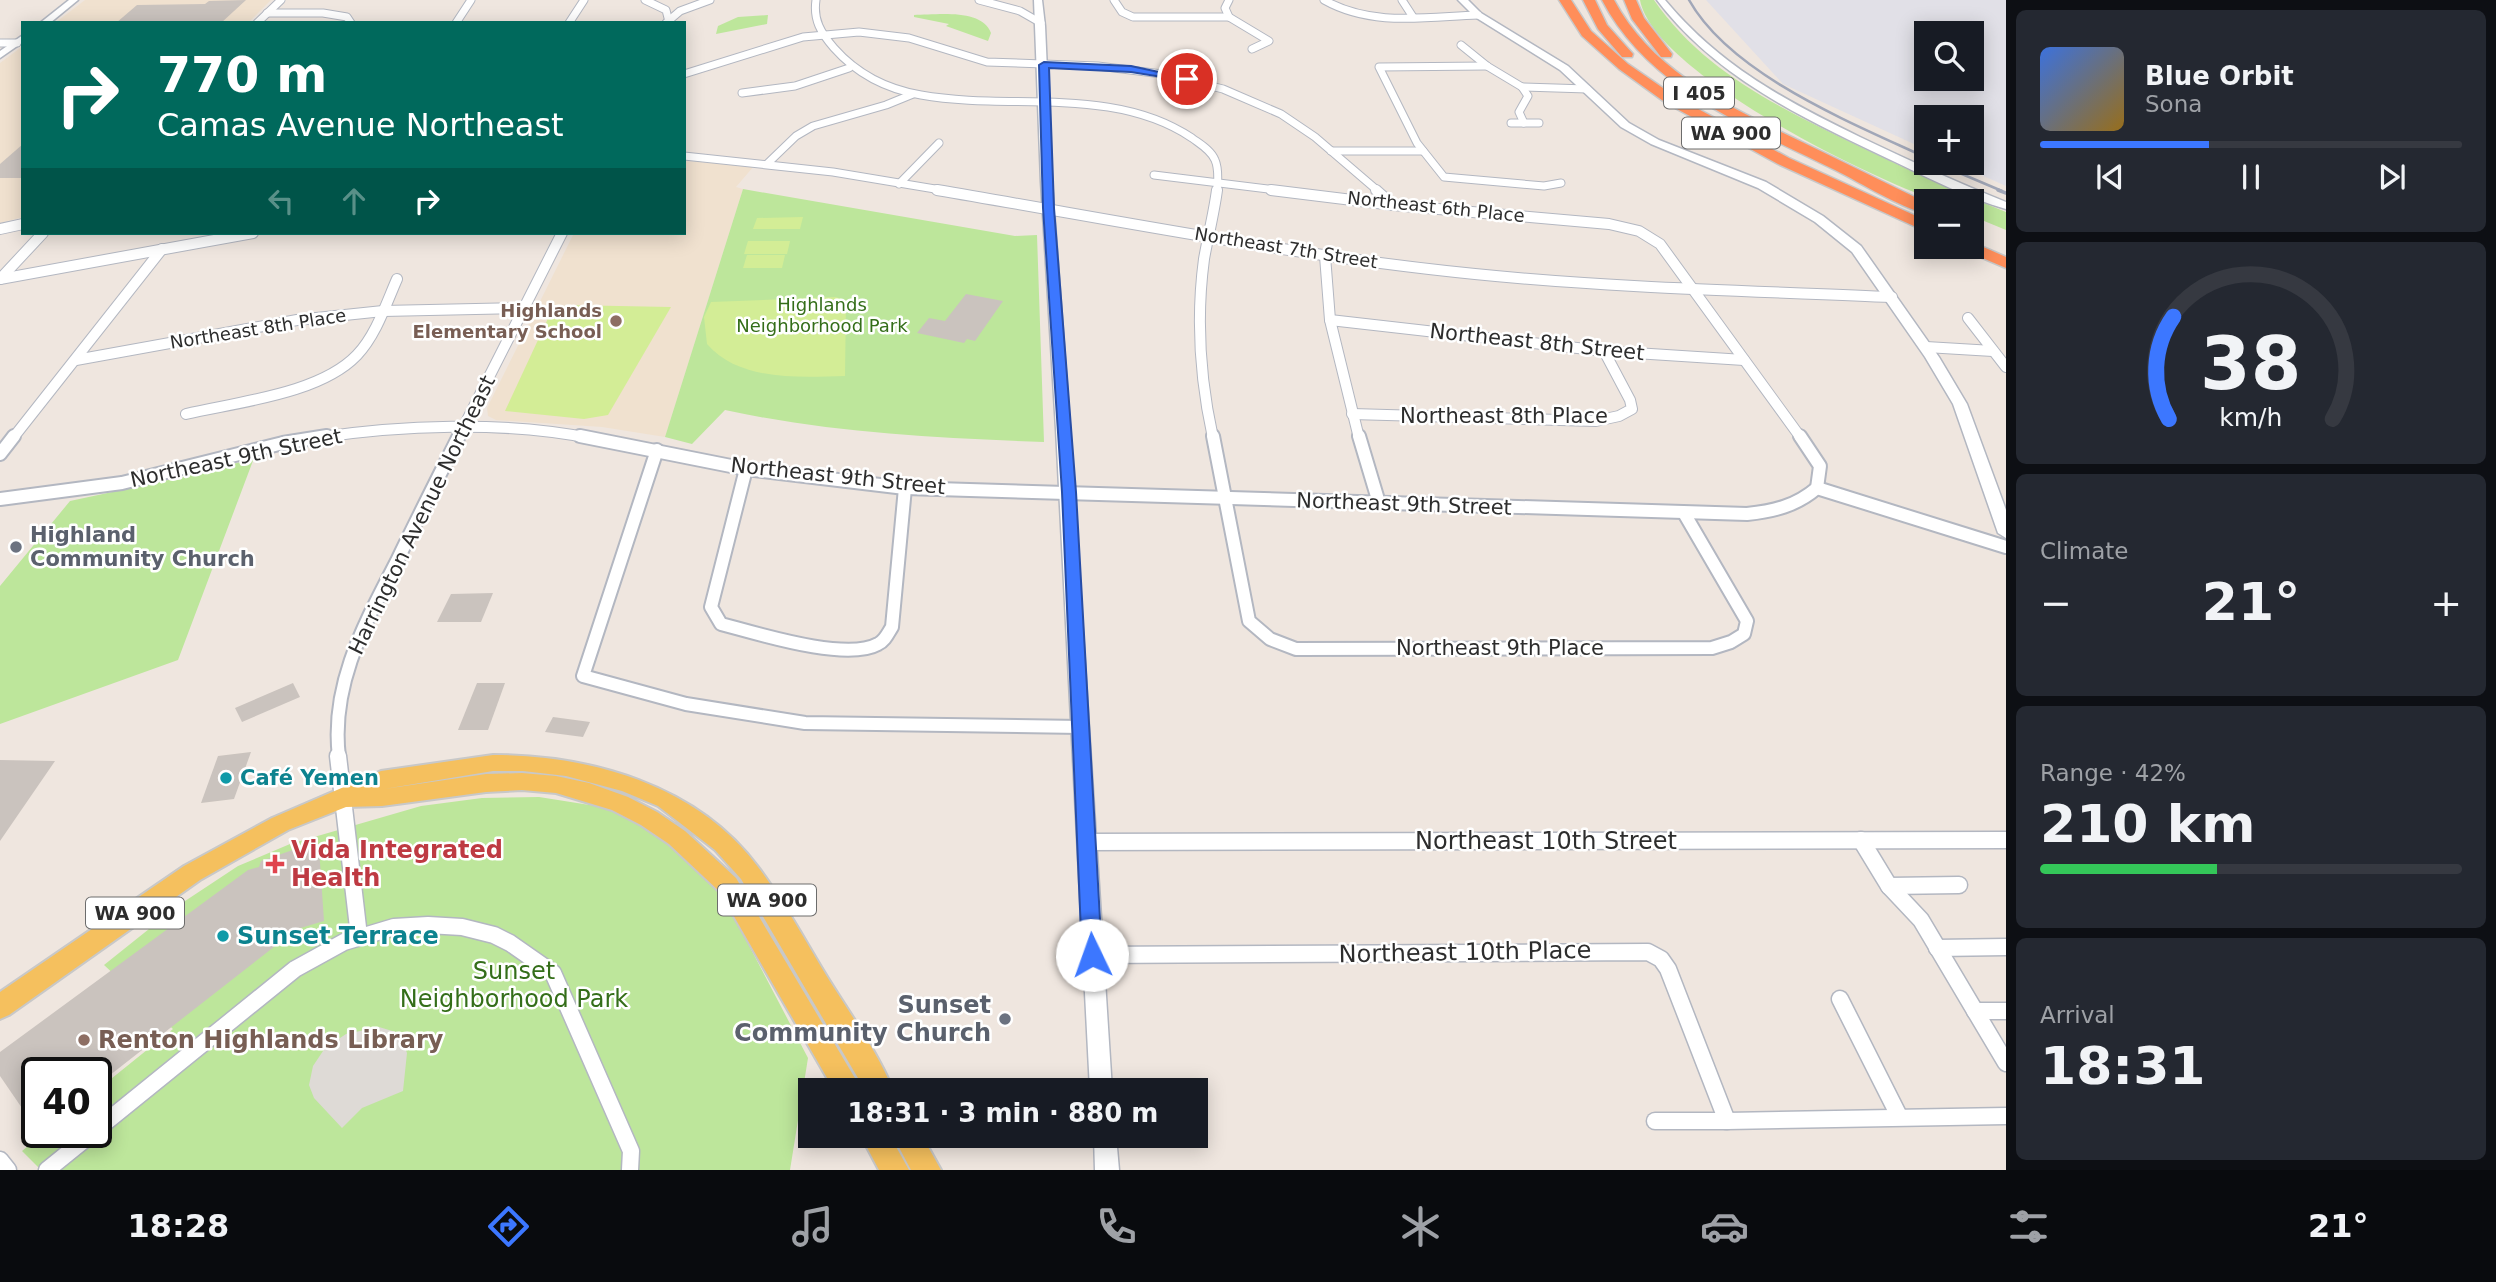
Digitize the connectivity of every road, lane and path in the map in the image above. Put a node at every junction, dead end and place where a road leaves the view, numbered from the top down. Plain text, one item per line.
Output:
1 (74, 0) edge
2 (281, 0) edge
3 (471, 0) edge
4 (584, 0) edge
5 (645, 0) edge
6 (710, 0) edge
7 (816, 0) edge
8 (979, 0) edge
9 (1038, 0) edge
10 (1114, 0) edge
11 (1229, 0) edge
12 (1324, 0) edge
13 (1402, 0) edge
14 (1463, 0) edge
15 (1475, 0) edge
16 (1565, 0) edge
17 (1589, 0) edge
18 (1608, 0) edge
19 (1630, 0) edge
20 (1661, 0) edge
21 (267, 13) junction
22 (1478, 15) junction
23 (1413, 16) junction
24 (1229, 17) junction
25 (667, 20) edge
26 (47, 21) edge
27 (259, 21) edge
28 (349, 21) edge
29 (457, 21) edge
30 (570, 21) edge
31 (1041, 23) junction
32 (823, 34) junction
33 (20, 41) edge
34 (0, 43) edge
35 (1461, 45) dead end
36 (1252, 49) dead end
37 (0, 55) edge
38 (1044, 65) junction
39 (1487, 66) junction
40 (849, 68) junction
41 (686, 74) edge
42 (1522, 87) junction
43 (1587, 89) junction
44 (742, 93) dead end
45 (913, 94) junction
46 (1045, 105) junction
47 (1511, 123) dead end
48 (1524, 123) junction
49 (1539, 123) dead end
50 (939, 143) dead end
51 (1331, 151) junction
52 (1423, 151) junction
53 (1816, 155) junction
54 (686, 156) edge
55 (768, 163) junction
56 (1154, 175) dead end
57 (1218, 181) junction
58 (1561, 183) dead end
59 (899, 184) junction
60 (1914, 203) edge
61 (1393, 205) junction
62 (2006, 206) edge
63 (1048, 208) junction
64 (1914, 219) edge
65 (1914, 220) edge
66 (21, 224) edge
67 (0, 229) edge
68 (41, 235) edge
69 (242, 235) edge
70 (561, 235) edge
71 (1207, 236) junction
72 (1984, 241) edge
73 (162, 249) junction
74 (1984, 251) edge
75 (1325, 256) junction
76 (2003, 257) edge
77 (0, 279) edge
78 (397, 279) dead end
79 (1691, 289) junction
80 (1892, 298) junction
81 (526, 308) junction
82 (383, 311) junction
83 (1968, 318) dead end
84 (1330, 320) junction
85 (1926, 347) junction
86 (1604, 351) junction
87 (1993, 351) junction
88 (76, 360) junction
89 (1744, 360) junction
90 (2006, 367) edge
91 (186, 414) dead end
92 (1352, 414) junction
93 (466, 428) junction
94 (657, 450) junction
95 (0, 454) edge
96 (746, 469) junction
97 (905, 488) junction
98 (1817, 488) junction
99 (1069, 492) junction
100 (1227, 498) junction
101 (0, 499) edge
102 (1379, 503) junction
103 (1684, 513) junction
104 (2006, 533) edge
105 (2006, 547) edge
106 (1081, 727) junction
107 (592, 773) junction
108 (514, 782) junction
109 (343, 799) junction
110 (1861, 840) junction
111 (2006, 840) edge
112 (1086, 842) junction
113 (1959, 885) dead end
114 (1889, 886) junction
115 (359, 936) junction
116 (2006, 947) edge
117 (1937, 948) junction
118 (1092, 955) junction
119 (1840, 999) dead end
120 (0, 1007) edge
121 (1975, 1011) junction
122 (2006, 1011) edge
123 (2006, 1063) edge
124 (842, 1078) edge
125 (873, 1078) edge
126 (1100, 1078) edge
127 (1899, 1116) junction
128 (2006, 1116) edge
129 (112, 1117) edge
130 (1655, 1121) dead end
131 (1727, 1121) junction
132 (74, 1148) edge
133 (882, 1148) edge
134 (914, 1148) edge
135 (1106, 1148) edge
136 (0, 1160) edge
137 (8, 1170) edge
138 (47, 1170) edge
139 (630, 1170) edge
140 (895, 1170) edge
141 (927, 1170) edge
142 (1107, 1170) edge

1 - 26 street
2 - 21 street
3 - 29 street
4 - 30 street
5 - 25 street
6 - 25 street
7 - 32 street
8 - 31 street
9 - 31 street
10 - 24 street
11 - 24 street
12 - 23 street
13 - 23 street
14 - 22 main road
15 - 22 main road
16 - 65 highway, WA 900
17 - 64 highway, I 405
18 - 53 highway, I 405
19 - 53 highway, WA 900
20 - 62 street
21 - 27 street
21 - 28 street
22 - 23 street
22 - 43 main road
24 - 36 street
31 - 38 street
32 - 38 street
32 - 40 street
32 - 41 street
33 - 34 street
33 - 37 street
35 - 39 street
38 - 46 street
38 - 51 street
39 - 42 street
39 - 52 street
40 - 44 street
40 - 45 street
42 - 43 street
42 - 48 street
43 - 80 main road
45 - 46 street
45 - 55 street
46 - 57 street
46 - 63 street
47 - 48 street
48 - 49 street
50 - 59 street
51 - 52 street
51 - 61 street
52 - 58 street
53 - 60 highway, I 405
54 - 55 street, Northeast 7th Street
55 - 59 street, Northeast 7th Street
56 - 57 street, Northeast 6th Place
57 - 61 street, Northeast 6th Place
57 - 71 street, Northeast 9th Place
59 - 63 street, Northeast 7th Street
61 - 79 street, Northeast 6th Place
63 - 71 street, Northeast 7th Street
63 - 99 street
66 - 67 street
68 - 77 street
69 - 73 street
70 - 81 street, Harrington Avenue Northeast
71 - 75 street, Northeast 7th Street
71 - 100 street, Northeast 9th Place
72 - 76 highway
73 - 77 street
73 - 88 street
74 - 76 highway
75 - 79 street, Northeast 7th Street
75 - 84 street
78 - 82 street
79 - 80 street, Northeast 7th Street
79 - 89 street, Northeast 6th Place
80 - 85 main road
81 - 82 street, Northeast 8th Place
81 - 93 street, Harrington Avenue Northeast
82 - 88 street, Northeast 8th Place
82 - 91 street
83 - 87 street
84 - 86 street, Northeast 8th Street
84 - 92 street
85 - 87 street
85 - 104 main road
86 - 89 street, Northeast 8th Street
86 - 92 street, Northeast 8th Place
87 - 90 street
88 - 95 street
89 - 98 street, Northeast 6th Place
92 - 102 street
93 - 94 street, Northeast 9th Street
93 - 101 street, Northeast 9th Street
93 - 109 street, Harrington Avenue Northeast
94 - 96 street, Northeast 9th Street
94 - 106 street
96 - 97 street, Northeast 9th Street
96 - 97 street
97 - 99 street, Northeast 9th Street
98 - 103 street, Northeast 9th Street
98 - 105 street
99 - 100 street, Northeast 9th Street
99 - 106 street
100 - 102 street, Northeast 9th Street
100 - 103 street, Northeast 9th Place
102 - 103 street, Northeast 9th Street
106 - 112 street
107 - 108 main road
107 - 109 main road, WA 900
107 - 125 main road, WA 900
108 - 109 main road, WA 900
108 - 124 main road, WA 900
109 - 115 street, Harrington Avenue Northeast
109 - 120 main road, WA 900
110 - 111 street, Northeast 10th Street
110 - 112 street, Northeast 10th Street
110 - 114 street
112 - 118 street
113 - 114 street
114 - 117 street
115 - 129 street
115 - 139 street
116 - 117 street
117 - 121 street
118 - 126 street
118 - 131 street, Northeast 10th Place
119 - 127 street
121 - 122 street
121 - 123 street
127 - 128 street
127 - 131 street
130 - 131 street
132 - 138 street
133 - 140 main road
134 - 141 main road
135 - 142 street
136 - 137 street

